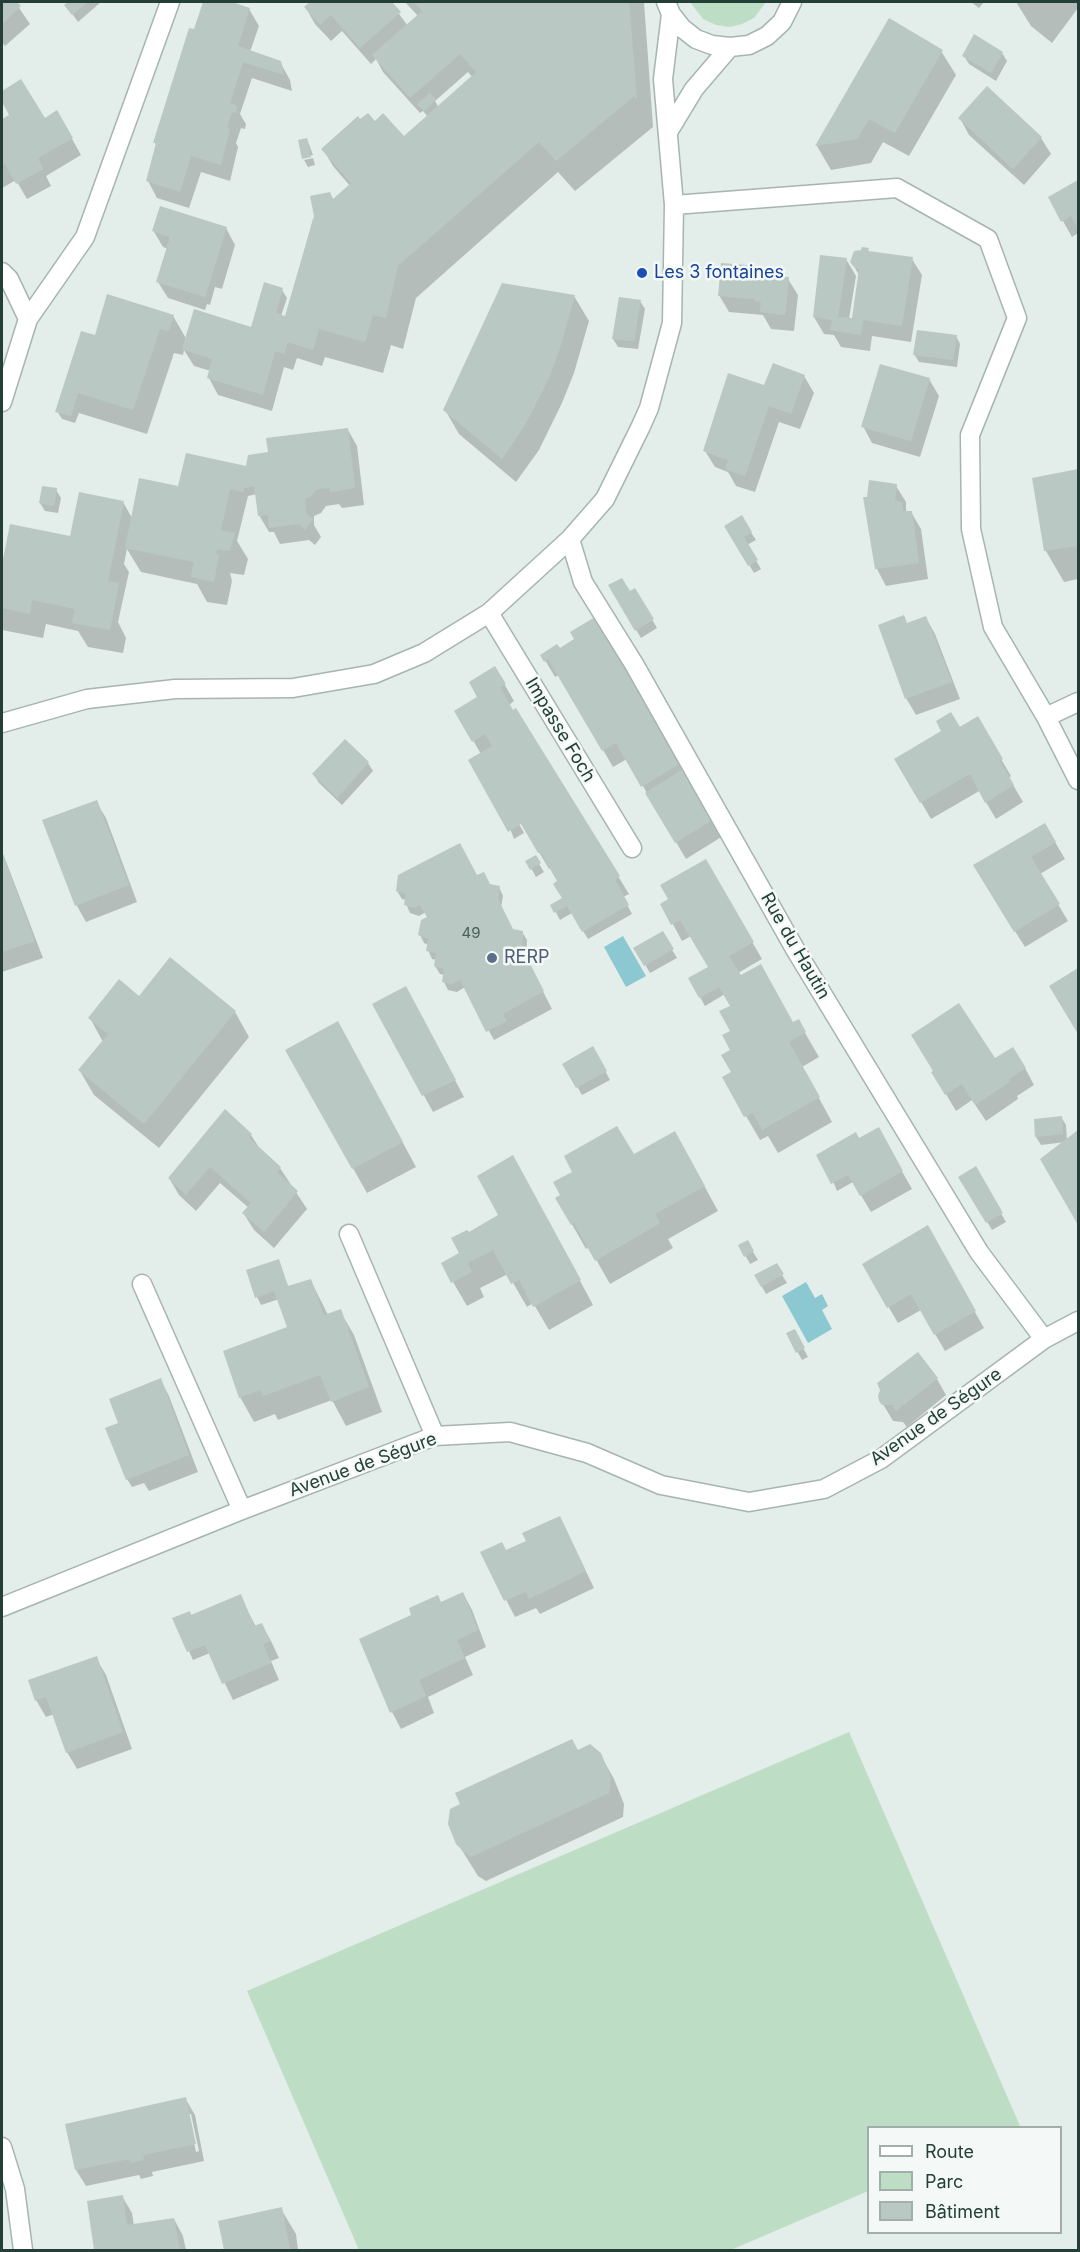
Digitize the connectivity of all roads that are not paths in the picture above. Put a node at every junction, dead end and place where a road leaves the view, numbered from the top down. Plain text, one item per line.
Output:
1 (170, 2) edge
2 (792, 2) edge
3 (669, 8) edge
4 (730, 48) junction
5 (668, 132) junction
6 (674, 205) junction
7 (2, 272) edge
8 (28, 319) junction
9 (2, 402) edge
10 (570, 539) junction
11 (489, 613) junction
12 (1078, 702) edge
13 (1046, 717) junction
14 (2, 723) edge
15 (1078, 780) edge
16 (632, 848) dead end
17 (349, 1234) dead end
18 (142, 1284) dead end
19 (1078, 1321) edge
20 (1044, 1339) junction
21 (435, 1436) junction
22 (242, 1510) junction
23 (2, 1607) edge
24 (2, 2146) edge
25 (23, 2250) edge

1 - 8 street
2 - 4 street
3 - 4 street
3 - 5 street
4 - 5 street
5 - 6 street
6 - 10 street
6 - 13 street
7 - 8 street
8 - 9 street
10 - 11 street
10 - 20 street, Rue du Hautin
11 - 14 street
11 - 16 street, Impasse Foch
12 - 13 street
13 - 15 street
17 - 21 street
18 - 22 street
19 - 20 street, Avenue de Ségure
20 - 21 street, Avenue de Ségure
21 - 22 street, Avenue de Ségure
22 - 23 street, Avenue de Ségure
24 - 25 street

